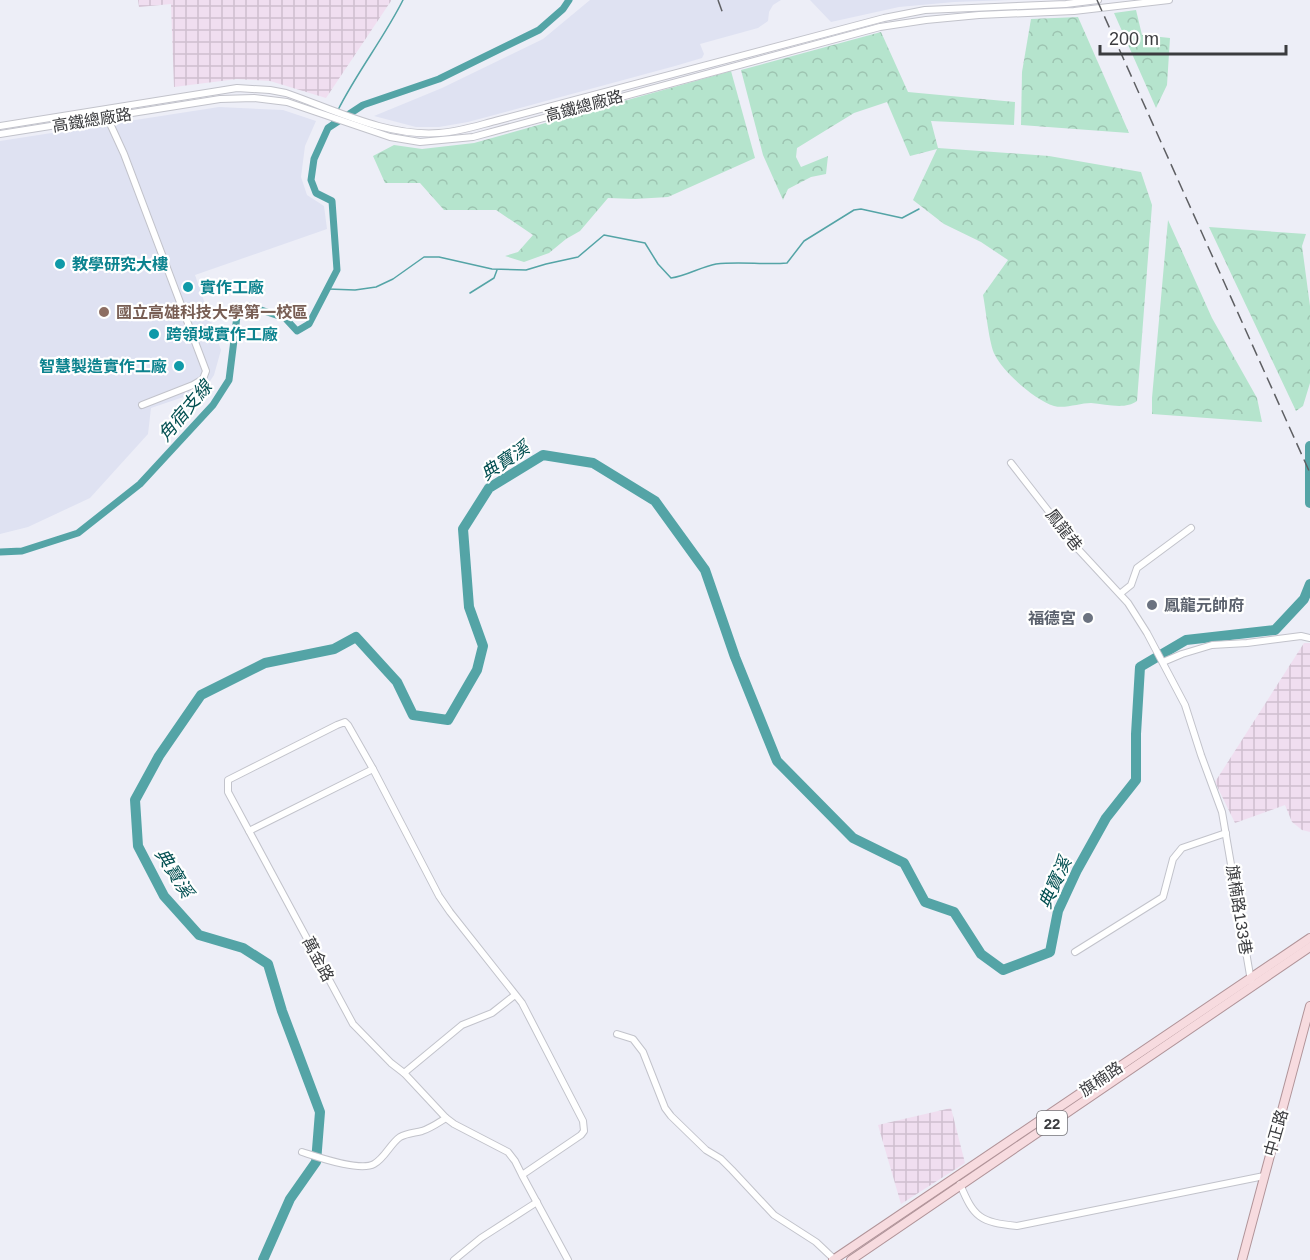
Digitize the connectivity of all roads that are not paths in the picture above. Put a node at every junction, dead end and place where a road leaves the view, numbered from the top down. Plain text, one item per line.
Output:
1 (1098, 0) edge
2 (1169, 0) edge
3 (107, 117) junction
4 (0, 126) edge
5 (0, 134) edge
6 (142, 405) dead end
7 (1011, 463) dead end
8 (1191, 528) dead end
9 (1121, 593) junction
10 (1310, 638) edge
11 (1163, 662) junction
12 (373, 769) junction
13 (249, 831) junction
14 (1226, 833) junction
15 (1310, 938) edge
16 (1310, 947) edge
17 (1075, 952) dead end
18 (1252, 983) junction
19 (515, 995) junction
20 (1310, 1006) edge
21 (617, 1034) dead end
22 (404, 1073) junction
23 (446, 1118) junction
24 (303, 1152) dead end
25 (522, 1175) junction
26 (1264, 1176) junction
27 (960, 1184) junction
28 (537, 1202) junction
29 (454, 1260) edge
30 (568, 1260) edge
31 (834, 1260) edge
32 (851, 1260) edge
33 (1242, 1260) edge

1 - 4 street, 高鐵總廠路
2 - 3 street, 高鐵總廠路
3 - 5 street, 高鐵總廠路
3 - 6 street
7 - 9 street, 鳳龍巷
8 - 9 street
9 - 11 street, 鳳龍巷
10 - 11 street
11 - 14 street, 旗楠路133巷
12 - 13 street
12 - 13 street, 萬金路
12 - 19 street, 萬金路
13 - 22 street, 萬金路
14 - 17 street
14 - 18 street, 旗楠路133巷
15 - 18 main road, 旗楠路 / 22
16 - 18 main road, 旗楠路 / 22
18 - 27 main road, 旗楠路 / 22
18 - 31 main road, 旗楠路 / 22
19 - 22 street
19 - 25 street, 萬金路
20 - 26 main road, 中正路
21 - 31 street
22 - 23 street, 萬金路
23 - 24 street
23 - 25 street, 萬金路
25 - 28 street, 萬金路
26 - 27 street
26 - 33 main road, 中正路
27 - 32 main road, 旗楠路 / 22
28 - 29 street
28 - 30 street, 萬金路

